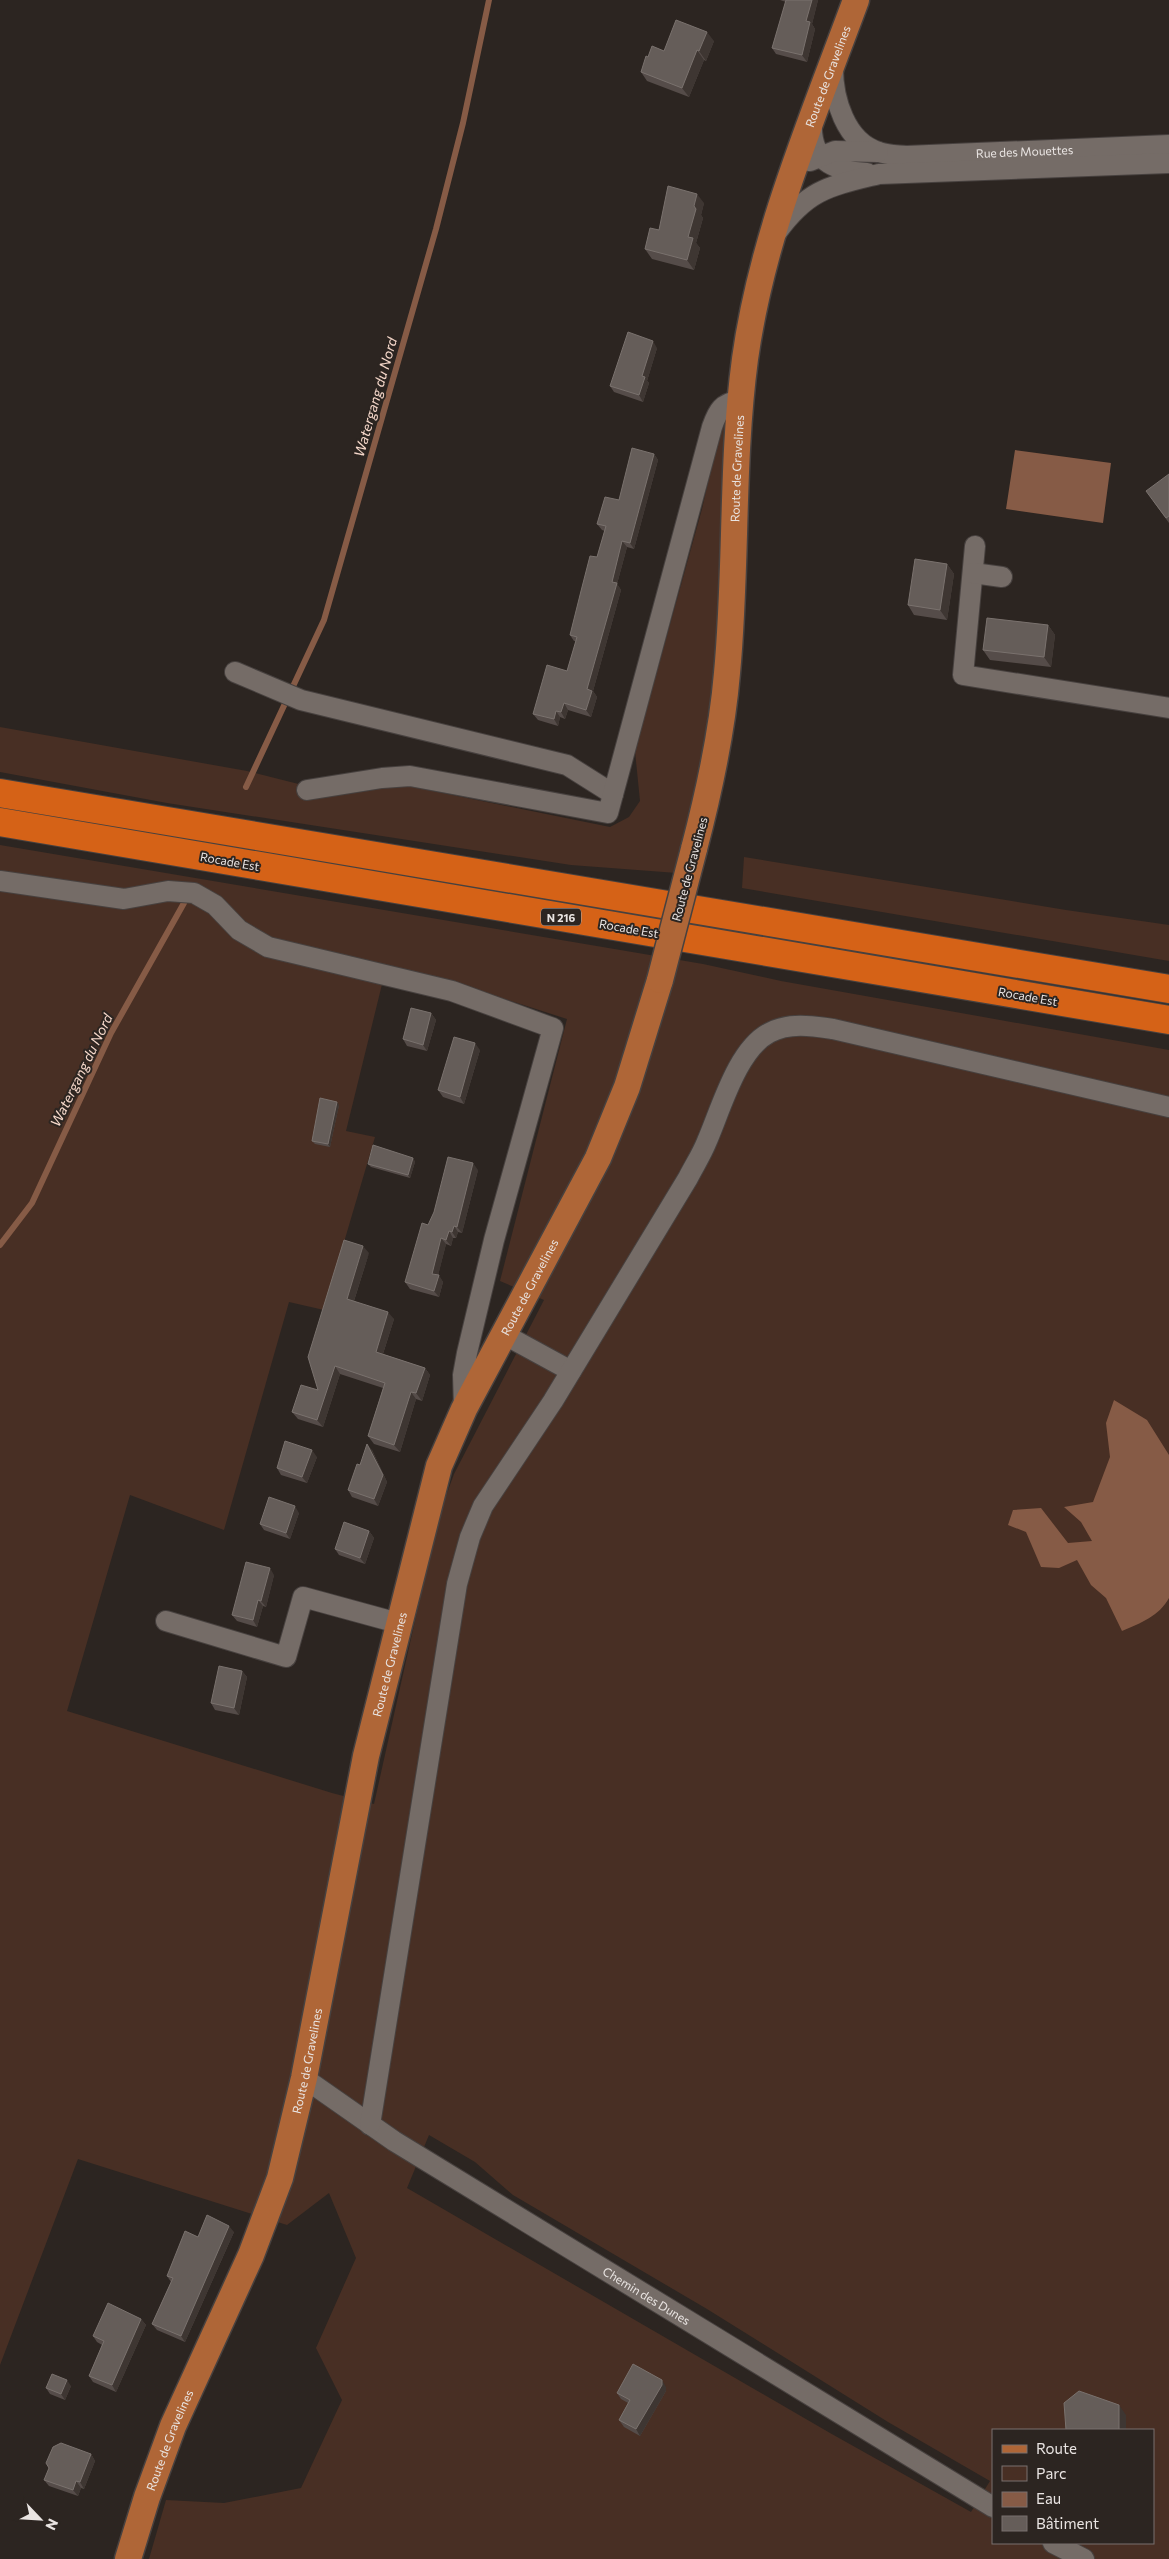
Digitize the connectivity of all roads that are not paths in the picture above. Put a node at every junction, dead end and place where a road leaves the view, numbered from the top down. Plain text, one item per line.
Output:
1 (856, 0) edge
2 (833, 61) junction
3 (812, 117) junction
4 (1169, 145) edge
5 (878, 152) junction
6 (819, 156) junction
7 (1169, 163) edge
8 (879, 174) junction
9 (791, 178) junction
10 (772, 237) junction
11 (740, 400) junction
12 (975, 546) dead end
13 (973, 573) junction
14 (1002, 577) dead end
15 (235, 672) dead end
16 (1169, 708) edge
17 (307, 790) dead end
18 (0, 793) edge
19 (614, 794) junction
20 (0, 822) edge
21 (0, 881) edge
22 (1162, 988) edge
23 (1169, 1020) edge
24 (1169, 1107) edge
25 (505, 1335) junction
26 (571, 1372) junction
27 (464, 1409) junction
28 (166, 1621) dead end
29 (398, 1623) junction
30 (304, 2078) junction
31 (370, 2124) junction
32 (992, 2506) edge
33 (1056, 2544) edge
34 (128, 2559) edge
35 (1084, 2559) edge

1 - 2 main road, Route de Gravelines
2 - 3 main road, Route de Gravelines
2 - 5 street, Rue des Mouettes
3 - 6 street
3 - 9 main road, Route de Gravelines
4 - 5 street, Rue des Mouettes
5 - 6 street, Rue des Mouettes
6 - 8 street, Rue des Mouettes
6 - 9 street, Rue des Mouettes
7 - 8 street, Rue des Mouettes
8 - 10 street, Rue des Mouettes
9 - 10 main road, Route de Gravelines
10 - 11 main road, Route de Gravelines
11 - 19 street
11 - 25 main road, Route de Gravelines, bridge
12 - 13 street
13 - 14 street
13 - 16 street
15 - 19 street
17 - 19 street
18 - 22 highway, N 216
20 - 23 highway, Rocade Est / N 216
21 - 27 street
24 - 26 street
25 - 26 street
25 - 27 main road, Route de Gravelines
26 - 31 street
27 - 29 main road, Route de Gravelines
28 - 29 street
29 - 30 main road, Route de Gravelines
30 - 31 street, Chemin des Dunes
30 - 34 main road, Route de Gravelines
31 - 32 street, Chemin des Dunes
33 - 35 street

